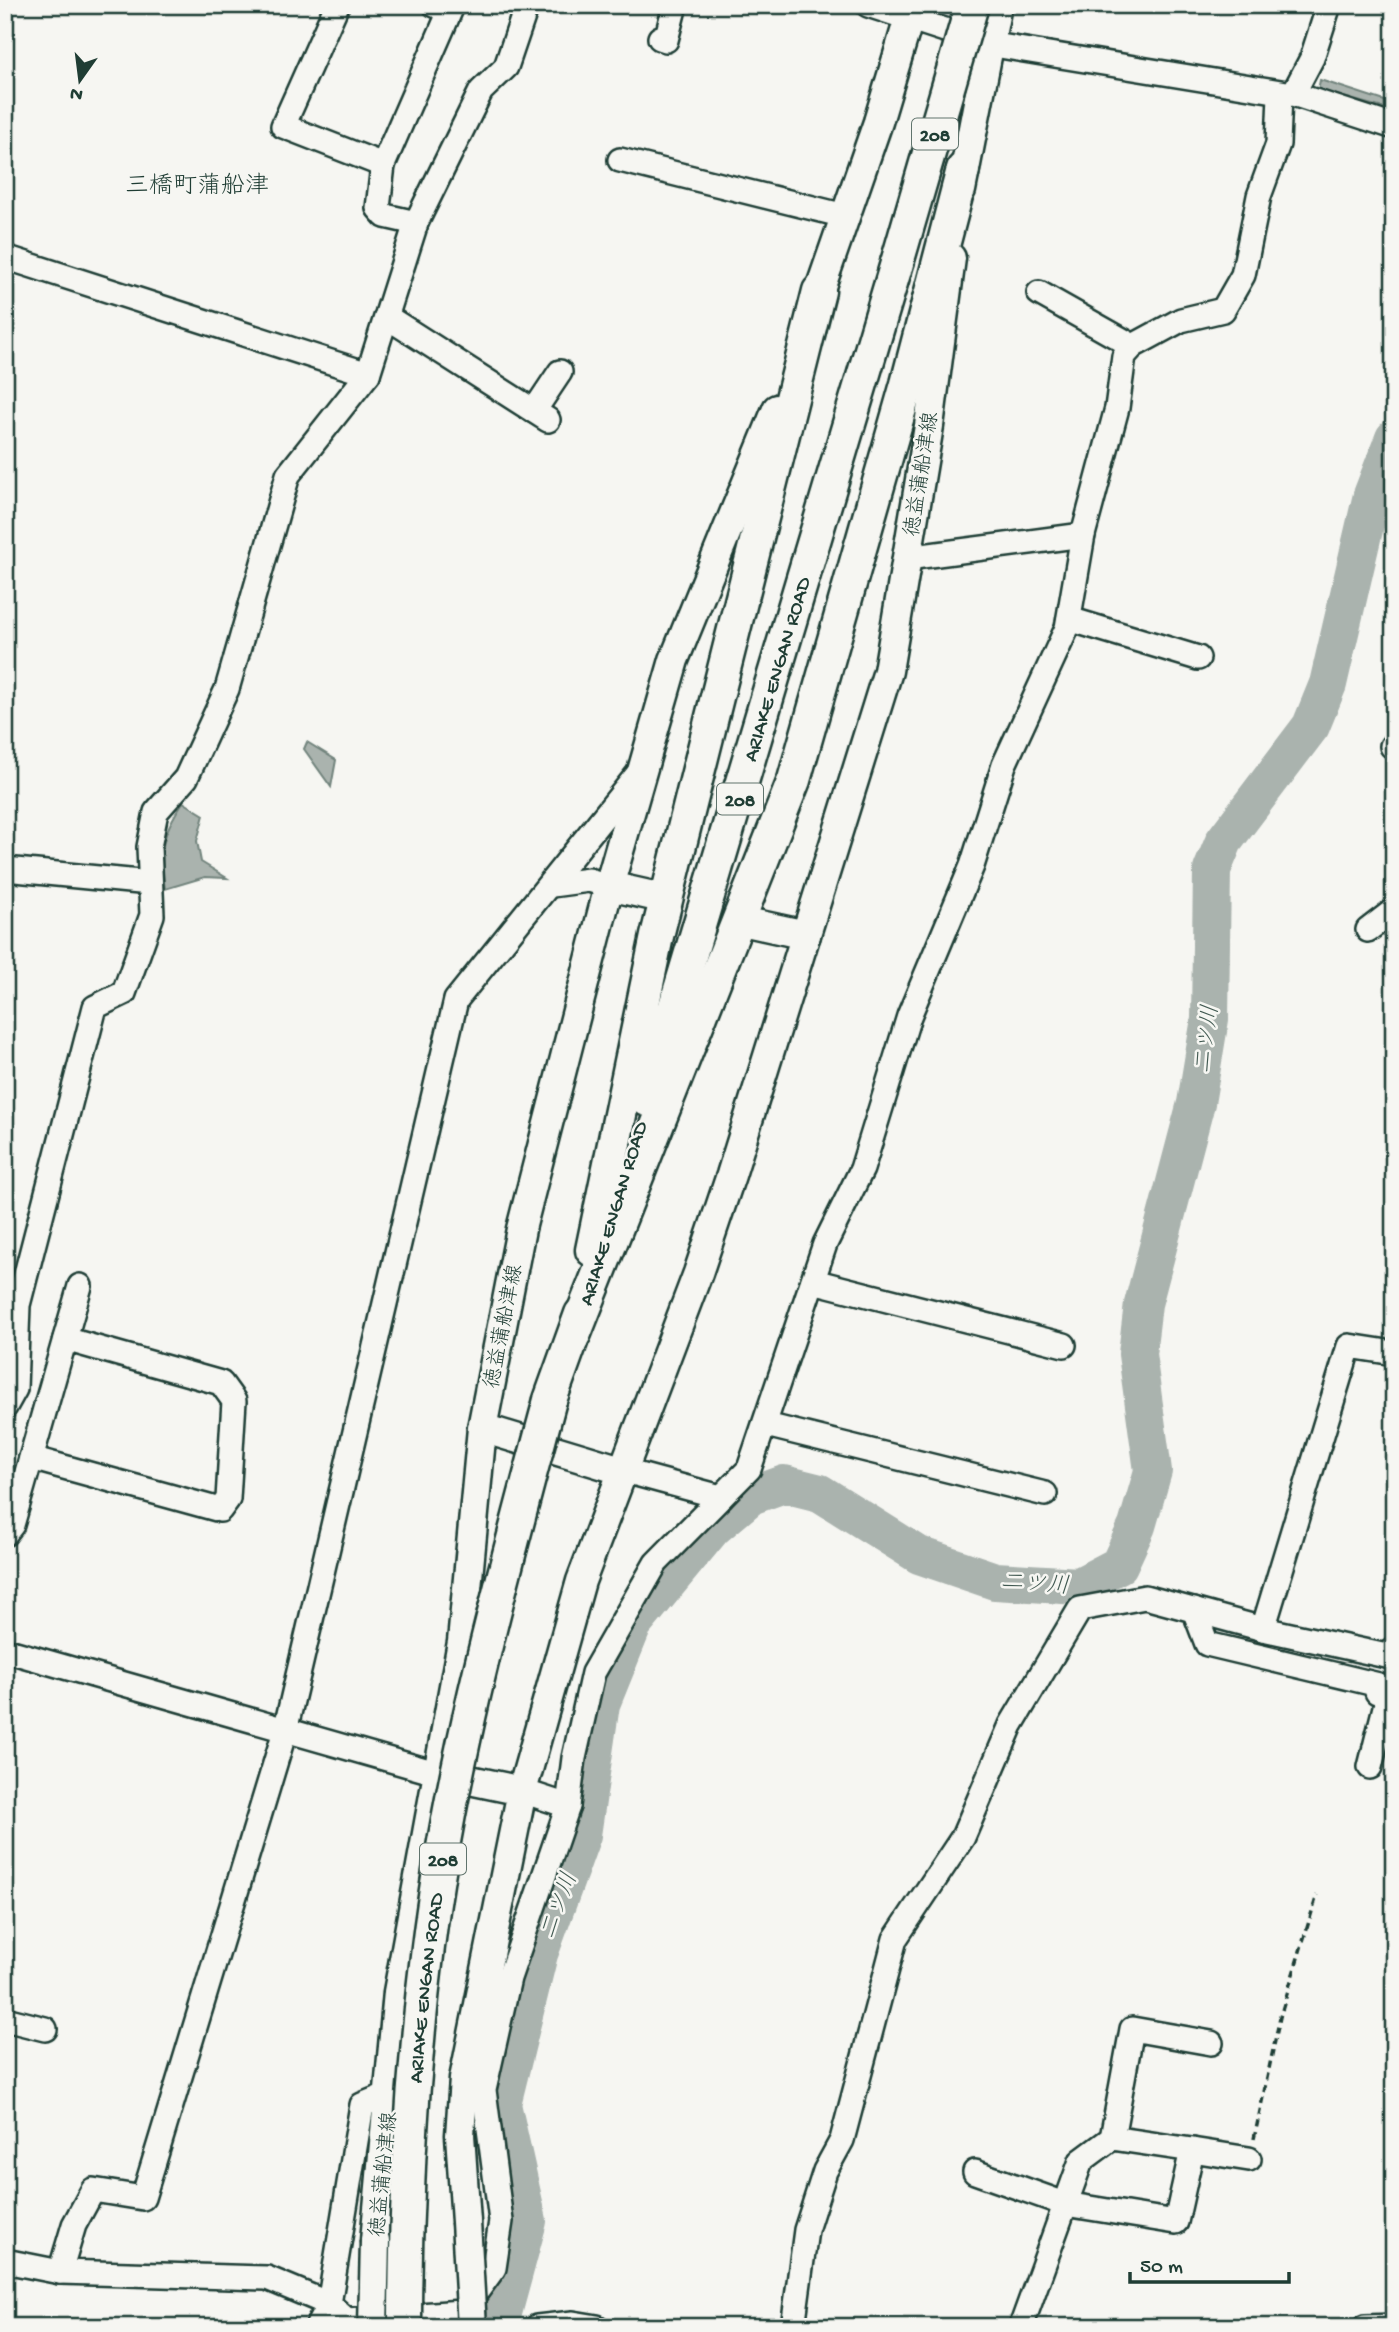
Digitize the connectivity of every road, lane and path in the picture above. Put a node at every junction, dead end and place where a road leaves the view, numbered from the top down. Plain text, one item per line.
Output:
1 (337, 5) edge
2 (435, 5) edge
3 (527, 5) edge
4 (675, 5) edge
5 (868, 5) edge
6 (972, 5) edge
7 (997, 5) edge
8 (1329, 5) edge
9 (910, 13) edge
10 (660, 38) dead end
11 (988, 44) junction
12 (1287, 94) junction
13 (1394, 127) edge
14 (620, 160) dead end
15 (383, 165) junction
16 (963, 169) junction
17 (845, 216) junction
18 (416, 223) junction
19 (5, 257) edge
20 (819, 291) junction
21 (1039, 293) dead end
22 (387, 317) junction
23 (1133, 346) junction
24 (560, 372) dead end
25 (368, 374) junction
26 (1083, 535) junction
27 (907, 558) junction
28 (1069, 619) junction
29 (1198, 657) dead end
30 (643, 768) junction
31 (5, 869) edge
32 (150, 883) junction
33 (552, 885) junction
34 (609, 886) junction
35 (649, 895) tunnel mouth
36 (1393, 906) edge
37 (751, 923) tunnel mouth
38 (1368, 930) dead end
39 (806, 935) junction
40 (813, 1281) junction
41 (80, 1286) dead end
42 (575, 1333) junction
43 (65, 1339) junction
44 (1064, 1345) dead end
45 (1394, 1353) edge
46 (556, 1402) junction
47 (5, 1408) edge
48 (766, 1425) junction
49 (482, 1428) junction
50 (31, 1458) junction
51 (621, 1470) junction
52 (1045, 1494) dead end
53 (721, 1497) junction
54 (5, 1534) edge
55 (1194, 1610) junction
56 (1263, 1629) junction
57 (1394, 1648) edge
58 (5, 1650) edge
59 (285, 1731) junction
60 (1370, 1767) dead end
61 (436, 1773) junction
62 (522, 1791) junction
63 (568, 1805) junction
64 (1317, 1895) dead end
65 (5, 2019) edge
66 (45, 2029) dead end
67 (1211, 2043) dead end
68 (391, 2093) junction
69 (1112, 2138) junction
70 (1192, 2150) junction
71 (1249, 2160) joint
72 (975, 2172) dead end
73 (1065, 2204) junction
74 (5, 2261) edge
75 (60, 2272) junction
76 (329, 2304) junction
77 (1394, 2326) edge
78 (317, 2327) edge
79 (373, 2327) edge
80 (405, 2327) edge
81 (418, 2327) edge
82 (472, 2327) edge
83 (537, 2327) edge
84 (597, 2327) edge
85 (793, 2327) edge
86 (1021, 2327) edge
87 (1365, 2327) edge

1 - 15 street
2 - 15 street
3 - 18 street
4 - 10 street
5 - 9 street
6 - 42 highway, ARIAKE ENGAN ROAD / 208, bridge
7 - 11 main road, 徳益蒲船津線
8 - 12 street
9 - 11 street
9 - 17 main road, 徳益蒲船津線
11 - 12 street
11 - 16 main road, 徳益蒲船津線
12 - 13 street
12 - 23 street
14 - 17 street
15 - 18 street
16 - 27 main road, 徳益蒲船津線
16 - 42 highway
17 - 20 main road, 徳益蒲船津線
18 - 22 street
19 - 25 street
20 - 30 main road, 徳益蒲船津線
20 - 42 highway
21 - 23 street
22 - 24 street
22 - 25 street
23 - 26 street
25 - 32 street
26 - 27 street
26 - 28 street
27 - 39 main road, 徳益蒲船津線
28 - 29 street
28 - 40 street
30 - 33 street
30 - 34 main road, 徳益蒲船津線
31 - 32 street
32 - 47 street
33 - 34 street
33 - 59 street
34 - 35 main road
34 - 49 main road, 徳益蒲船津線
36 - 38 street
37 - 39 main road
39 - 51 main road, 徳益蒲船津線
40 - 44 street
40 - 48 street
41 - 43 street
42 - 46 highway, ARIAKE ENGAN ROAD / 208
43 - 50 street
43 - 50 street
45 - 56 street
46 - 80 highway, ARIAKE ENGAN ROAD / 208, bridge
46 - 81 highway, ARIAKE ENGAN ROAD / 208
48 - 52 street
48 - 53 street
49 - 51 main road
49 - 61 main road, 徳益蒲船津線
50 - 54 street
51 - 53 street
51 - 62 main road, 徳益蒲船津線
53 - 63 street
55 - 56 street
55 - 60 street
55 - 85 street
56 - 57 street
58 - 59 street
59 - 61 street
59 - 75 street
61 - 62 main road
61 - 68 main road, 徳益蒲船津線
62 - 63 street
62 - 82 main road, 徳益蒲船津線, bridge
63 - 76 street
64 - 71 path
65 - 66 street
67 - 69 street
68 - 76 street
68 - 79 main road, 徳益蒲船津線, bridge
69 - 70 street
69 - 73 street
70 - 71 street
70 - 73 street
72 - 73 street
73 - 86 street
74 - 75 street
75 - 76 street
76 - 78 street
77 - 87 street
83 - 84 street

